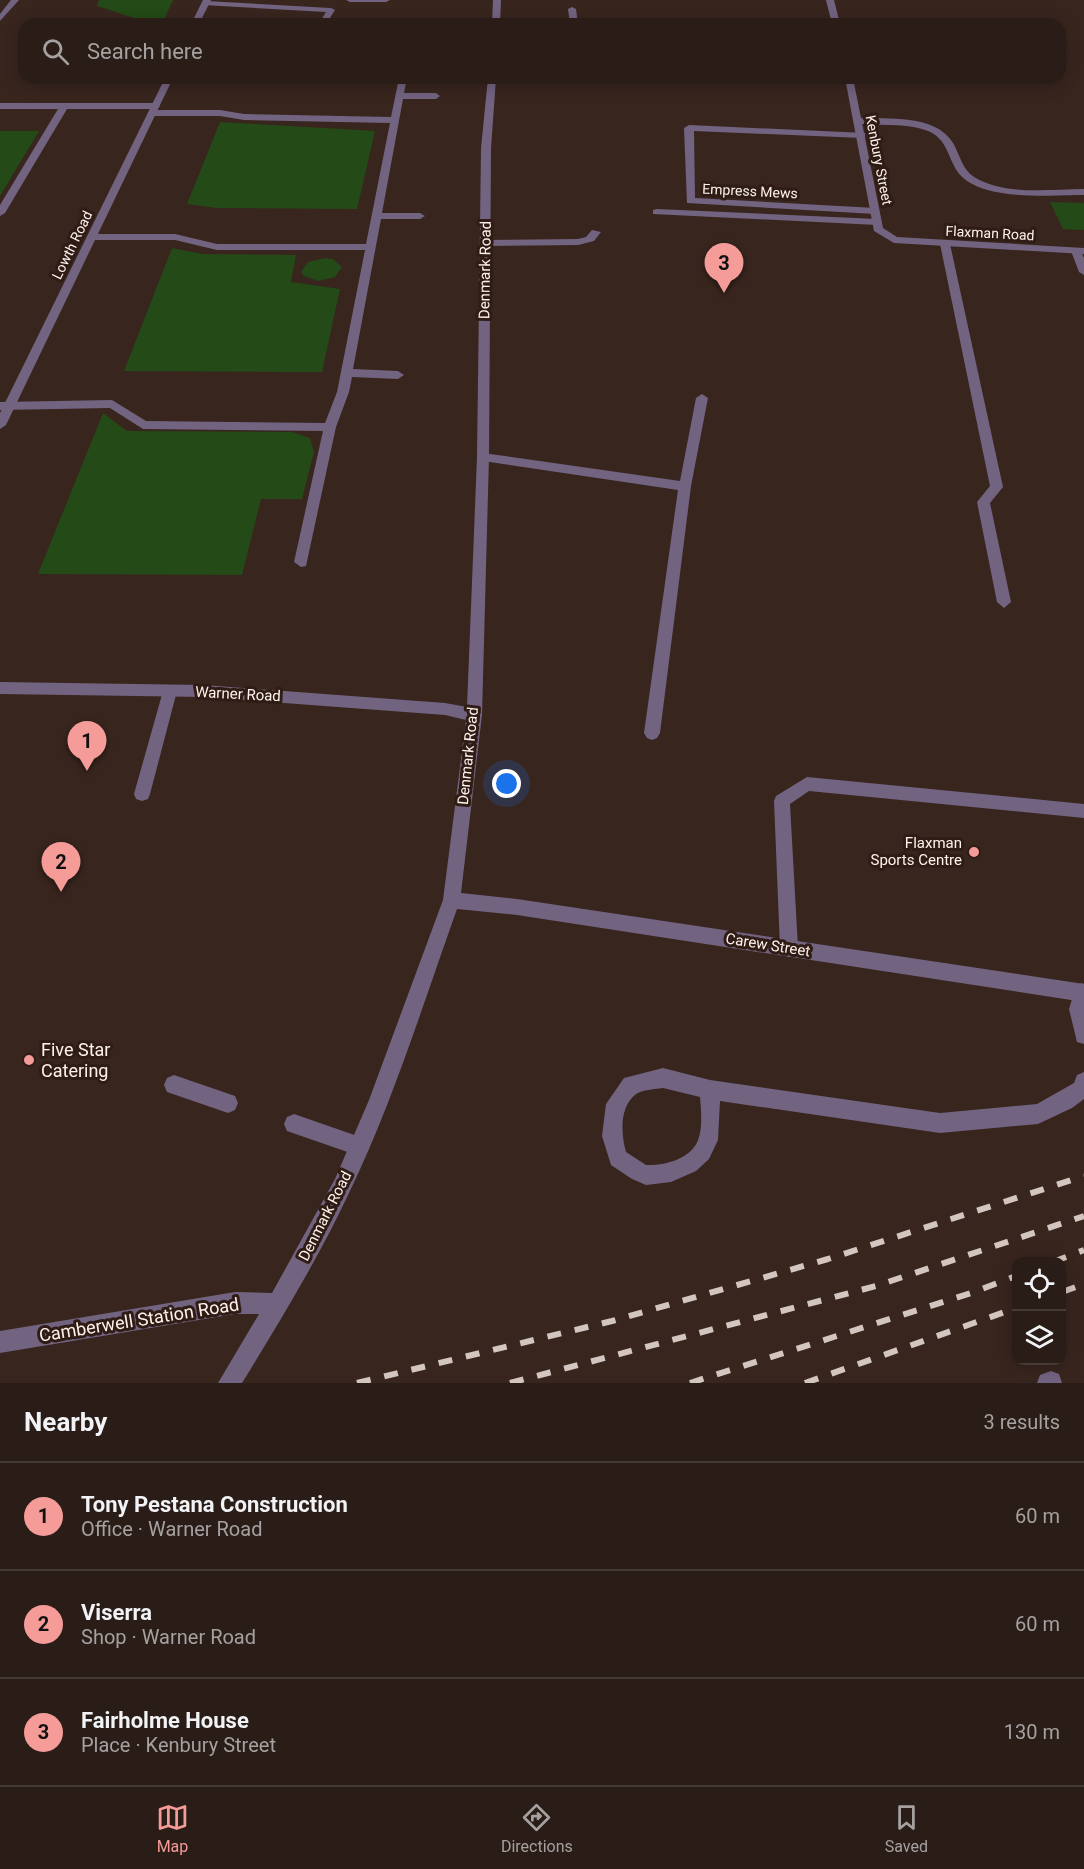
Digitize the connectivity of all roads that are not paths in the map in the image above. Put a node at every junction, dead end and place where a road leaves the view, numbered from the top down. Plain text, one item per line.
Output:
1 (15, 0) edge
2 (350, 0) edge
3 (386, 0) edge
4 (497, 0) edge
5 (830, 0) edge
6 (206, 1) edge
7 (572, 9) dead end
8 (198, 18) edge
9 (326, 18) edge
10 (496, 18) edge
11 (573, 18) edge
12 (834, 18) edge
13 (0, 20) edge
14 (166, 84) edge
15 (402, 84) edge
16 (491, 84) edge
17 (850, 84) edge
18 (400, 96) junction
19 (436, 96) dead end
20 (0, 106) edge
21 (64, 106) junction
22 (154, 110) junction
23 (396, 120) junction
24 (858, 121) junction
25 (861, 135) junction
26 (1084, 192) edge
27 (875, 210) junction
28 (657, 212) dead end
29 (0, 213) edge
30 (377, 216) junction
31 (420, 216) dead end
32 (877, 222) junction
33 (596, 232) dead end
34 (92, 237) junction
35 (894, 240) joint
36 (484, 243) junction
37 (945, 244) junction
38 (371, 247) junction
39 (1080, 251) edge
40 (1084, 272) edge
41 (347, 373) junction
42 (398, 375) dead end
43 (702, 398) dead end
44 (5, 406) edge
45 (0, 425) edge
46 (330, 426) junction
47 (483, 458) junction
48 (685, 486) junction
49 (301, 562) dead end
50 (1004, 602) dead end
51 (0, 688) edge
52 (170, 691) junction
53 (474, 715) junction
54 (652, 733) dead end
55 (142, 794) dead end
56 (1084, 811) edge
57 (452, 900) junction
58 (789, 948) junction
59 (1083, 992) edge
60 (1084, 1035) edge
61 (1084, 1082) edge
62 (174, 1085) dead end
63 (710, 1090) junction
64 (228, 1103) dead end
65 (294, 1124) dead end
66 (359, 1146) junction
67 (278, 1304) junction
68 (0, 1342) edge
69 (229, 1383) edge

1 - 13 street
2 - 3 street
4 - 10 street
5 - 12 street
6 - 8 street
6 - 9 street
7 - 11 street
14 - 22 street, Lowth Road
15 - 18 street
16 - 36 street, Denmark Road
17 - 24 street, Kenbury Street
18 - 19 street
18 - 23 street
20 - 21 street
21 - 22 street
21 - 29 street
22 - 23 street
22 - 34 street, Lowth Road
23 - 30 street
24 - 25 street, Kenbury Street
24 - 26 street
25 - 27 street, Kenbury Street
25 - 27 street, Empress Mews
27 - 32 street, Kenbury Street
28 - 32 street
30 - 31 street
30 - 38 street
32 - 35 street, Kenbury Street
33 - 36 street
34 - 38 street
34 - 44 street, Lowth Road
35 - 37 street, Flaxman Road
36 - 47 street, Denmark Road
37 - 39 street, Flaxman Road
37 - 50 street
38 - 41 street
39 - 40 street
41 - 42 street
41 - 46 street
43 - 48 street
44 - 45 street, Lowth Road
44 - 46 street
46 - 49 street
47 - 48 street
47 - 53 street, Denmark Road
48 - 54 street
51 - 52 street, Warner Road
52 - 53 street, Warner Road
52 - 55 street
53 - 57 street, Denmark Road
56 - 58 street
57 - 58 street, Carew Street
57 - 66 street, Denmark Road
58 - 59 street, Carew Street
59 - 60 street
61 - 63 street
62 - 64 street
63 - 63 street
65 - 66 street
66 - 67 street, Denmark Road
67 - 68 street, Camberwell Station Road
67 - 69 street, Denmark Road

